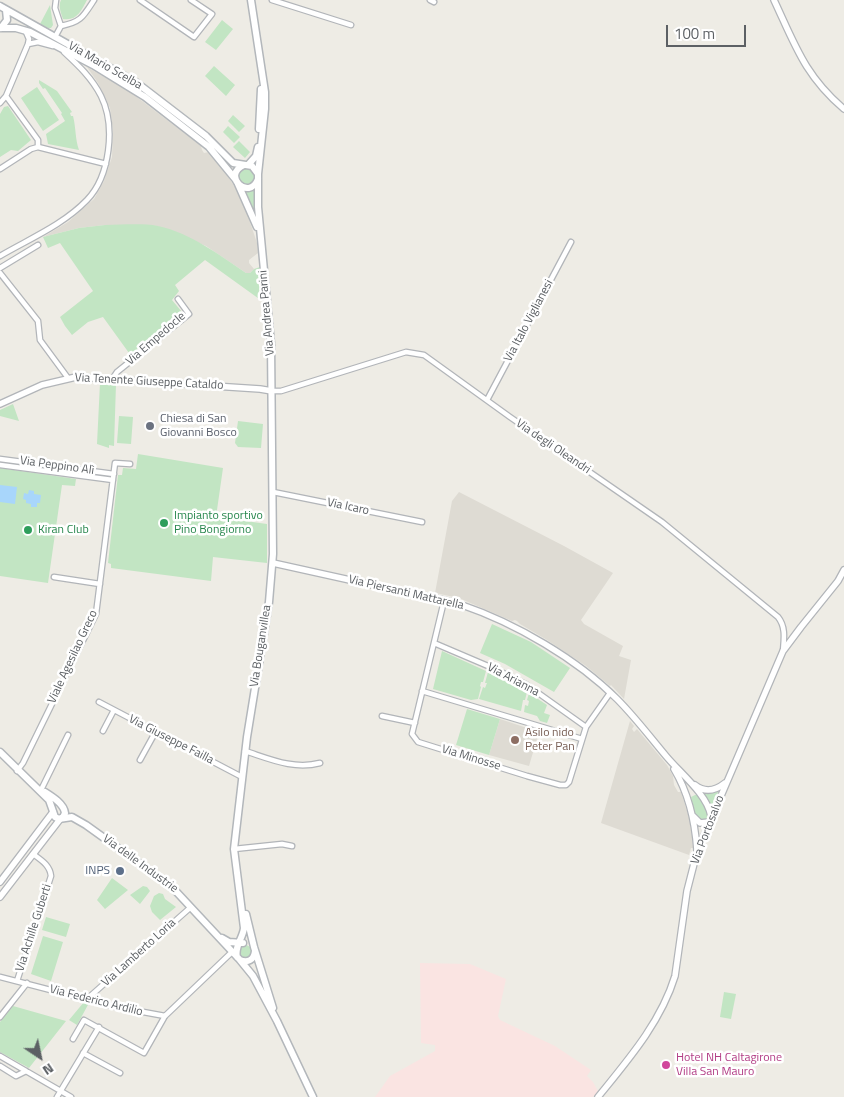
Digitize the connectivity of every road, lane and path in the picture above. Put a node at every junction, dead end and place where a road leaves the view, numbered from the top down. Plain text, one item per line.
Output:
1 (56, 0) edge
2 (94, 0) edge
3 (140, 0) edge
4 (191, 0) edge
5 (251, 0) edge
6 (272, 0) edge
7 (774, 0) edge
8 (0, 6) edge
9 (6, 10) junction
10 (351, 24) dead end
11 (60, 26) junction
12 (0, 28) edge
13 (23, 29) junction
14 (55, 37) junction
15 (28, 44) junction
16 (61, 48) junction
17 (262, 73) junction
18 (6, 96) junction
19 (0, 103) edge
20 (844, 109) edge
21 (38, 147) junction
22 (106, 164) junction
23 (246, 165) junction
24 (0, 169) edge
25 (259, 176) junction
26 (237, 182) junction
27 (260, 236) junction
28 (571, 242) dead end
29 (38, 245) dead end
30 (0, 256) edge
31 (0, 268) edge
32 (0, 273) edge
33 (178, 299) dead end
34 (68, 378) junction
35 (113, 378) junction
36 (272, 391) junction
37 (487, 400) junction
38 (0, 404) edge
39 (0, 459) edge
40 (130, 464) dead end
41 (0, 465) edge
42 (114, 474) junction
43 (113, 480) junction
44 (273, 492) junction
45 (422, 522) dead end
46 (273, 563) junction
47 (844, 570) edge
48 (54, 578) dead end
49 (100, 584) junction
50 (444, 601) junction
51 (434, 643) junction
52 (783, 651) junction
53 (422, 691) junction
54 (610, 693) junction
55 (99, 702) dead end
56 (114, 710) junction
57 (382, 716) dead end
58 (415, 723) junction
59 (586, 727) junction
60 (103, 731) dead end
61 (156, 731) junction
62 (68, 735) dead end
63 (582, 739) junction
64 (246, 751) junction
65 (0, 752) edge
66 (668, 758) junction
67 (140, 760) dead end
68 (320, 763) dead end
69 (17, 771) junction
70 (242, 777) junction
71 (690, 782) junction
72 (727, 782) junction
73 (39, 789) junction
74 (64, 808) junction
75 (53, 812) junction
76 (693, 816) junction
77 (62, 818) junction
78 (710, 820) junction
79 (86, 825) junction
80 (292, 846) dead end
81 (234, 849) junction
82 (698, 852) junction
83 (33, 854) junction
84 (0, 882) edge
85 (0, 897) edge
86 (241, 900) junction
87 (191, 906) junction
88 (212, 929) junction
89 (240, 943) junction
90 (254, 949) junction
91 (237, 956) junction
92 (0, 977) edge
93 (17, 981) junction
94 (27, 983) junction
95 (87, 1000) junction
96 (165, 1016) junction
97 (0, 1017) edge
98 (277, 1021) junction
99 (99, 1027) junction
100 (72, 1039) dead end
101 (83, 1053) junction
102 (0, 1056) edge
103 (0, 1066) edge
104 (26, 1071) junction
105 (120, 1072) dead end
106 (61, 1090) junction
107 (56, 1097) edge
108 (70, 1097) edge
109 (313, 1097) edge
110 (598, 1097) edge

1 - 11 street
2 - 11 street
3 - 4 street
5 - 17 main road
6 - 10 street
7 - 20 street
8 - 9 main road, Via Mario Scelba
9 - 12 main road
9 - 14 main road, Via Mario Scelba
11 - 14 street
12 - 13 main road, Via Mario Scelba
13 - 15 street
13 - 16 main road, Via Mario Scelba
14 - 23 main road, Via Mario Scelba
15 - 16 street
15 - 18 street
16 - 22 street
16 - 26 main road, Via Mario Scelba
17 - 23 main road
17 - 25 main road, Via Andrea Parini
18 - 19 street
18 - 21 street
21 - 22 street
21 - 24 street
22 - 30 street
23 - 25 main road
23 - 26 main road
25 - 26 main road
25 - 27 main road, Via Andrea Parini
26 - 27 main road, Via Mario Scelba
27 - 36 main road, Via Andrea Parini
28 - 37 street, Via Italo Viglianesi
29 - 31 street
32 - 34 street
33 - 35 street, Via Empedocle
34 - 35 street, Via Tenente Giuseppe Cataldo
34 - 38 street, Via Tenente Giuseppe Cataldo
35 - 36 street, Via Tenente Giuseppe Cataldo
36 - 37 street, Via degli Oleandri
36 - 44 main road, Via Bouganvillea
37 - 52 street, Via degli Oleandri
39 - 42 street, Via Peppino Alì
40 - 42 street
41 - 43 street, Via Peppino Alì
42 - 43 street, Viale Agesilao Greco
43 - 49 street, Viale Agesilao Greco
44 - 45 street, Via Icaro
44 - 46 main road, Via Bouganvillea
46 - 50 street, Via Piersanti Mattarella
46 - 64 main road, Via Bouganvillea
47 - 52 street, Via Portosalvo
48 - 49 street
49 - 69 street, Viale Agesilao Greco
50 - 51 street
50 - 54 street, Via Piersanti Mattarella
51 - 53 street
51 - 59 street, Via Arianna
52 - 72 street, Via Portosalvo
53 - 58 street
53 - 63 street
54 - 59 street, Via Minosse
54 - 66 street, Via Piersanti Mattarella
55 - 56 street, Via Giuseppe Failla
56 - 60 street
56 - 61 street, Via Giuseppe Failla
57 - 58 street
58 - 63 street, Via Minosse
59 - 63 street, Via Minosse
61 - 67 street
61 - 70 street, Via Giuseppe Failla
62 - 73 street
64 - 68 street
64 - 70 main road, Via Bouganvillea
65 - 69 main road
66 - 71 street
66 - 76 street
69 - 73 main road
70 - 81 main road, Via Bouganvillea
71 - 72 street
71 - 78 street
72 - 78 street, Via Portosalvo
73 - 74 main road
73 - 75 main road
74 - 75 main road
74 - 77 main road
74 - 79 main road
75 - 77 main road
75 - 84 street
76 - 78 street
76 - 82 street
77 - 79 main road
77 - 83 street
78 - 82 street, Via Portosalvo
79 - 87 main road, Via delle Industrie
80 - 81 street
81 - 86 main road, Via Bouganvillea
82 - 110 street, Via Portosalvo
83 - 85 street
83 - 93 street, Via Achille Guberti
86 - 89 main road
86 - 90 main road
87 - 88 main road, Via delle Industrie
87 - 95 street, Via Lamberto Loria
88 - 89 main road
88 - 91 main road
89 - 90 main road
89 - 91 main road
90 - 91 main road
90 - 98 main road
91 - 96 street
91 - 98 main road
92 - 93 street, Via Federico Ardilio
93 - 94 street, Via Federico Ardilio
94 - 95 street, Via Federico Ardilio
94 - 97 street
95 - 96 street, Via Federico Ardilio
96 - 99 street
98 - 109 main road
99 - 100 street
99 - 101 street
101 - 105 street
101 - 106 street
102 - 104 street
103 - 104 street
104 - 106 street
106 - 107 street
106 - 108 street

